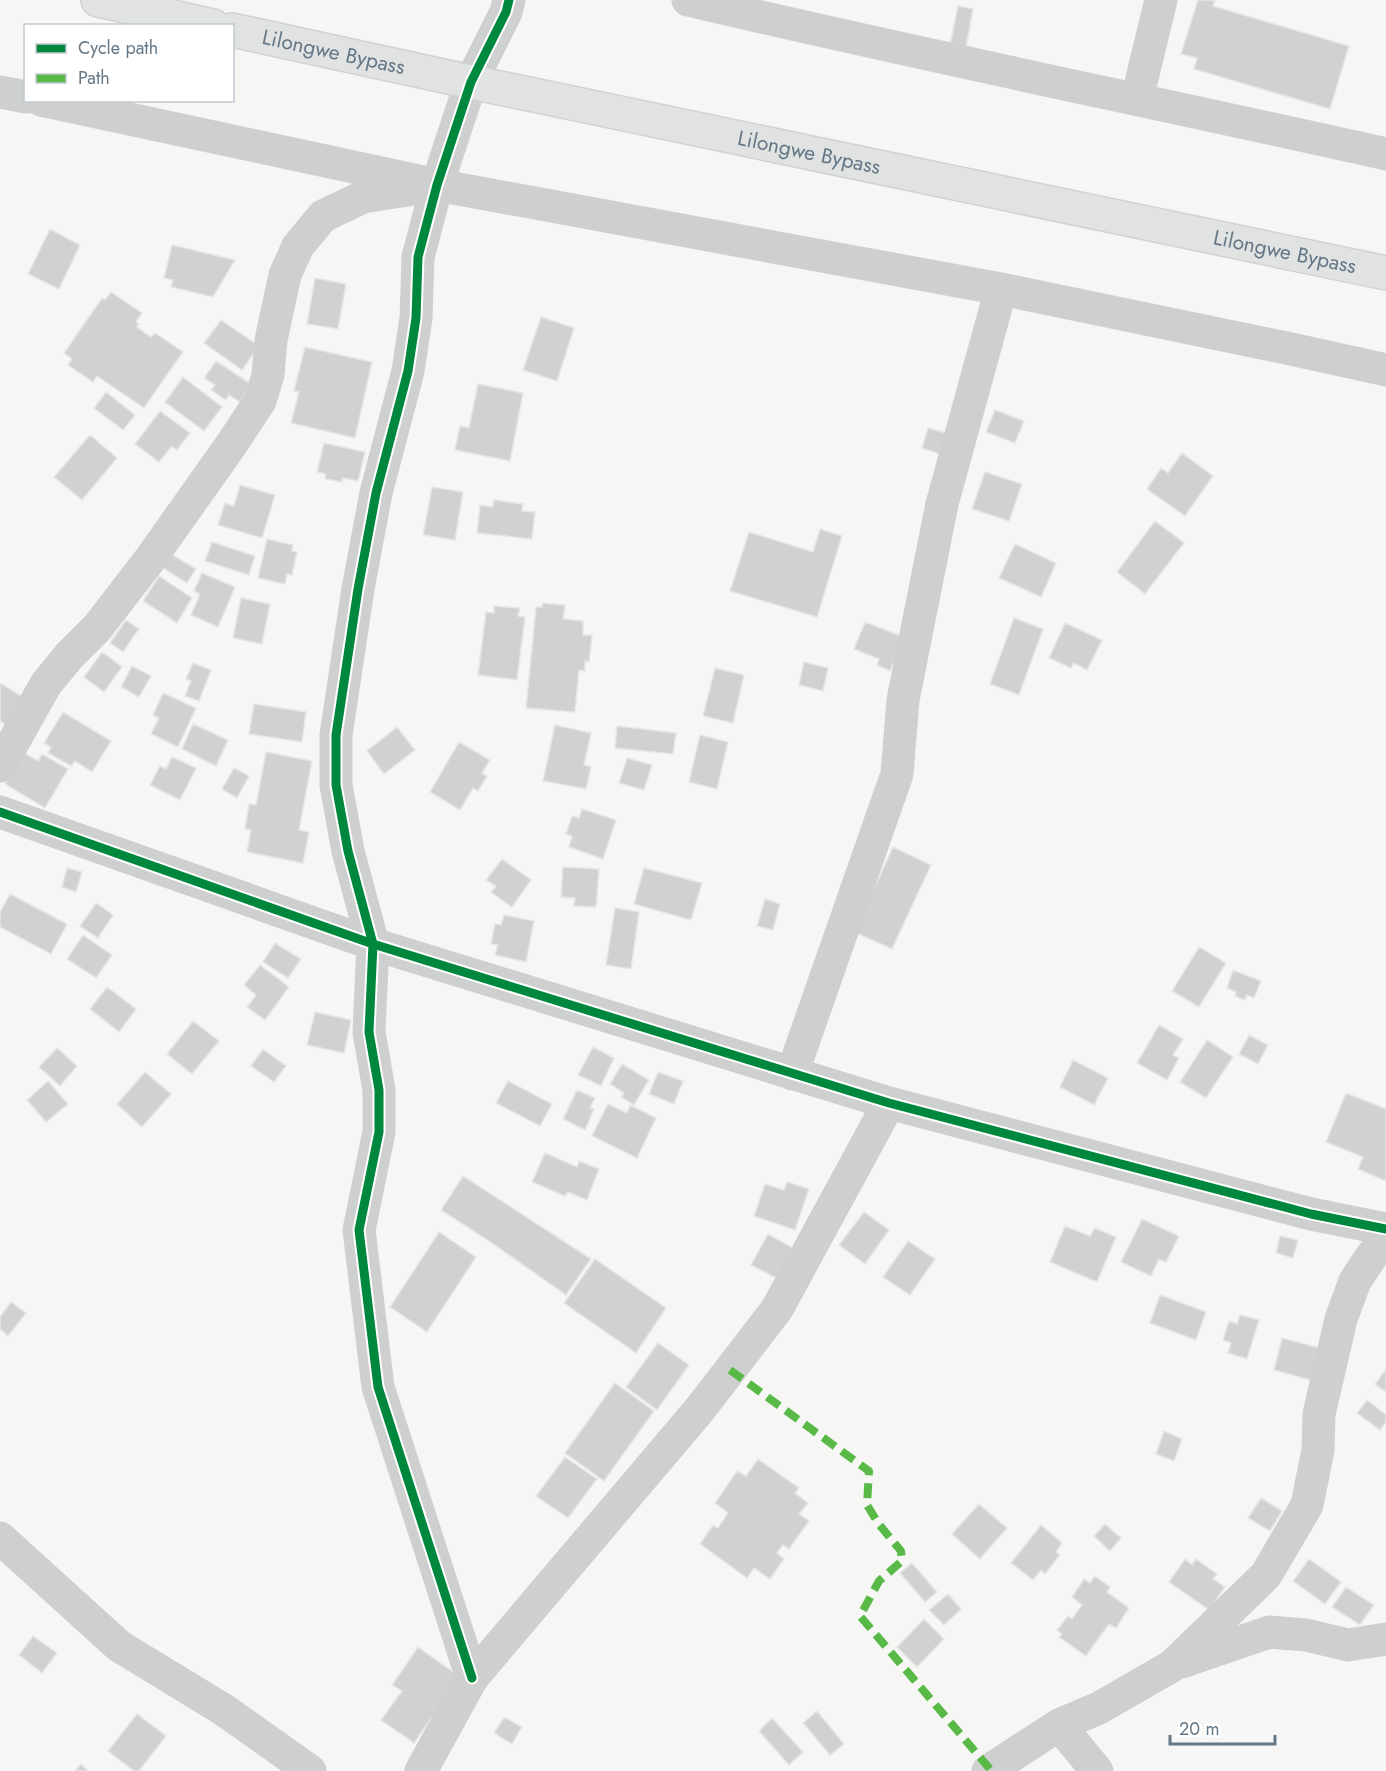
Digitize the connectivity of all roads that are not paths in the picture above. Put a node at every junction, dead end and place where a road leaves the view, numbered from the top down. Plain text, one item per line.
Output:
1 (98, 0) edge
2 (509, 0) edge
3 (688, 0) edge
4 (1161, 0) edge
5 (204, 24) edge
6 (234, 30) edge
7 (471, 82) junction
8 (0, 92) edge
9 (24, 97) edge
10 (1137, 99) junction
11 (50, 102) edge
12 (1386, 154) edge
13 (437, 185) junction
14 (1386, 273) edge
15 (1001, 289) junction
16 (1386, 370) edge
17 (0, 766) edge
18 (0, 812) edge
19 (373, 944) junction
20 (792, 1074) junction
21 (889, 1103) junction
22 (1386, 1229) edge
23 (1386, 1243) edge
24 (0, 1538) edge
25 (1386, 1639) edge
26 (1172, 1665) junction
27 (472, 1678) junction
28 (1059, 1725) junction
29 (310, 1771) edge
30 (421, 1771) edge
31 (988, 1771) edge
32 (1097, 1771) edge

1 - 5 main road
2 - 7 street
3 - 10 street
4 - 10 street
6 - 7 main road, Lilongwe Bypass
7 - 13 street
7 - 14 main road, Lilongwe Bypass
8 - 9 street
10 - 12 street
11 - 13 street
13 - 15 street
13 - 17 street
13 - 19 street
15 - 16 street
15 - 20 street
18 - 19 street
19 - 20 street
19 - 27 street
20 - 21 street
21 - 22 street
21 - 27 street
23 - 26 street
24 - 29 street
25 - 26 street
26 - 28 street
27 - 30 street
28 - 31 street
28 - 32 street

